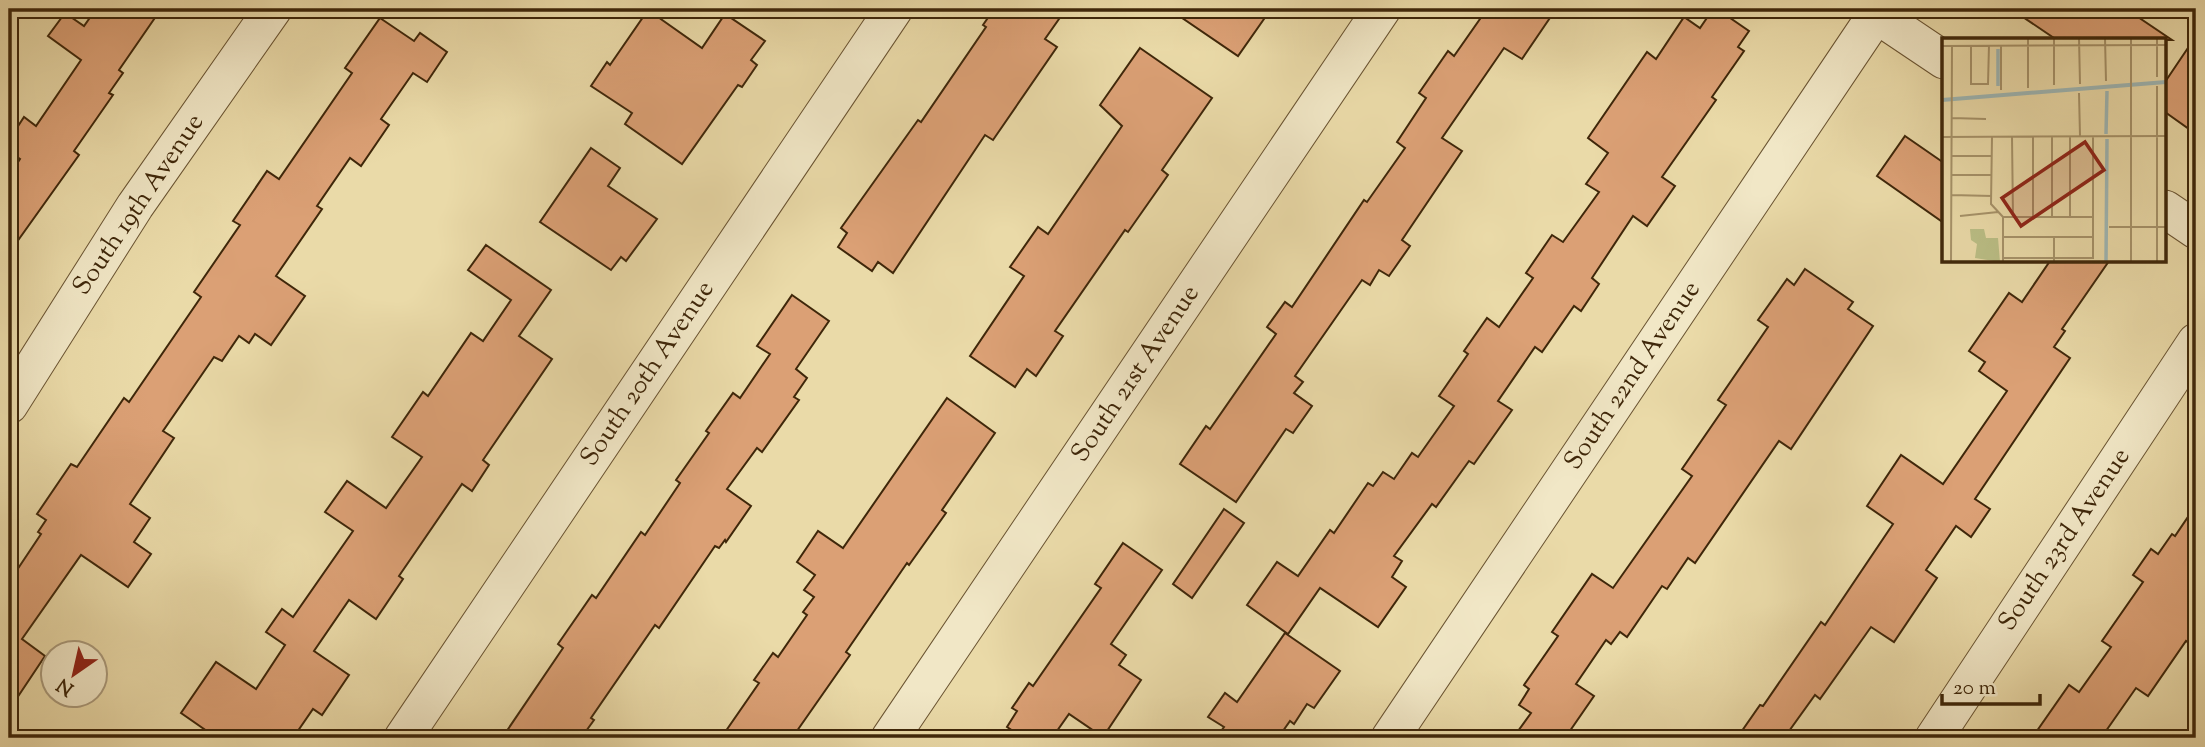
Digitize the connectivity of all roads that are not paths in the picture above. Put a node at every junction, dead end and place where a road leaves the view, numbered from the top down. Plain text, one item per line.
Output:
1 (273, 9) edge
2 (894, 9) edge
3 (1382, 9) edge
4 (1872, 12) edge
5 (1942, 59) edge
6 (2166, 210) edge
7 (2196, 230) edge
8 (2196, 342) edge
9 (9, 405) edge
10 (403, 738) edge
11 (890, 738) edge
12 (1391, 738) edge
13 (1934, 738) edge

1 - 9 street, South 19th Avenue
2 - 10 street, South 20th Avenue
3 - 11 street, South 21st Avenue
4 - 5 street
4 - 12 street, South 22nd Avenue
6 - 7 street
8 - 13 street, South 23rd Avenue

